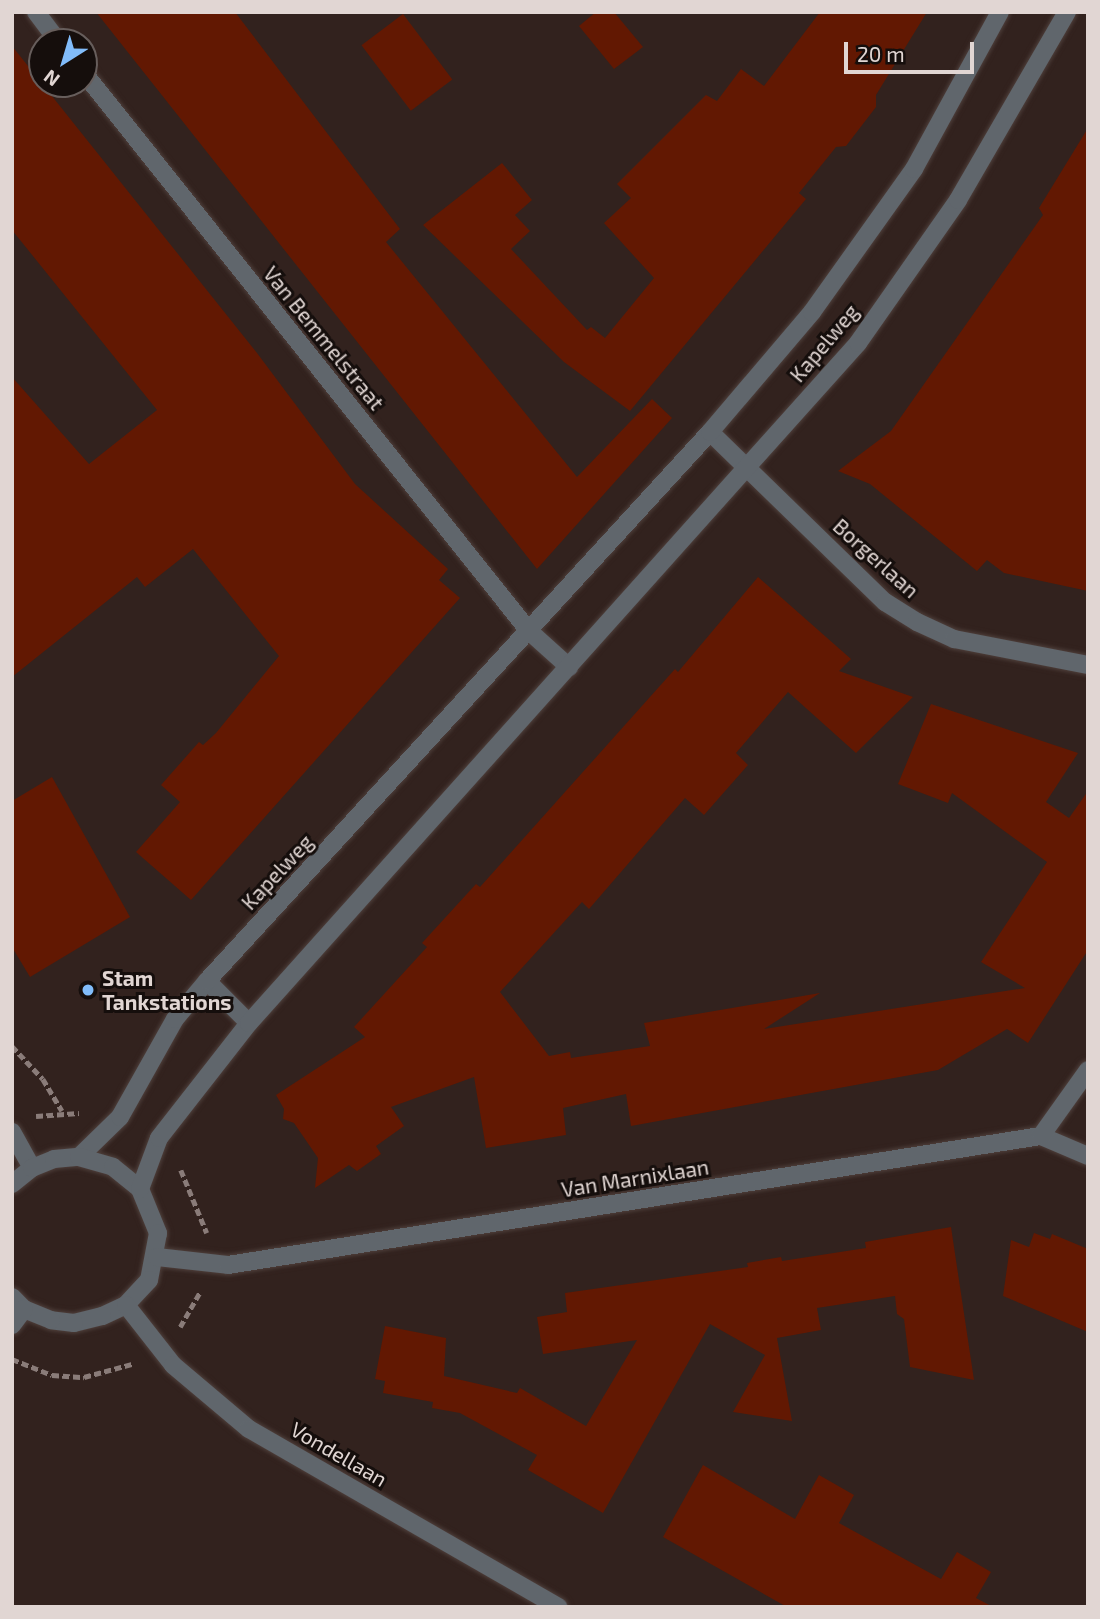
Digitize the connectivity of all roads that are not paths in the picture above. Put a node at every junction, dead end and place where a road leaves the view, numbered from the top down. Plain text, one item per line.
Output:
1 (36, 12) edge
2 (1000, 12) edge
3 (1067, 12) edge
4 (48, 28) edge
5 (98, 91) edge
6 (710, 432) junction
7 (746, 467) junction
8 (529, 631) junction
9 (1088, 665) edge
10 (569, 667) junction
11 (207, 981) junction
12 (249, 1023) junction
13 (1088, 1070) edge
14 (12, 1132) edge
15 (1041, 1136) junction
16 (1088, 1156) edge
17 (79, 1157) junction
18 (32, 1168) junction
19 (12, 1184) edge
20 (141, 1189) junction
21 (157, 1257) junction
22 (18, 1303) edge
23 (126, 1305) junction
24 (12, 1325) edge
25 (559, 1607) edge

1 - 4 street
2 - 6 street, Kapelweg
3 - 7 street, Kapelweg
5 - 8 street, Van Bemmelstraat
6 - 7 street, Borgerlaan
6 - 8 street, Kapelweg
7 - 9 street, Borgerlaan
7 - 10 street, Kapelweg
8 - 10 street
8 - 11 street, Kapelweg
10 - 12 street, Kapelweg
11 - 12 street
11 - 17 street, Kapelweg
12 - 20 street, Kapelweg
13 - 15 street
14 - 18 street
15 - 16 street
15 - 21 street, Van Marnixlaan
17 - 18 street
17 - 20 street
18 - 19 street
20 - 21 street
21 - 23 street
22 - 23 street
22 - 24 street
23 - 25 street, Vondellaan

